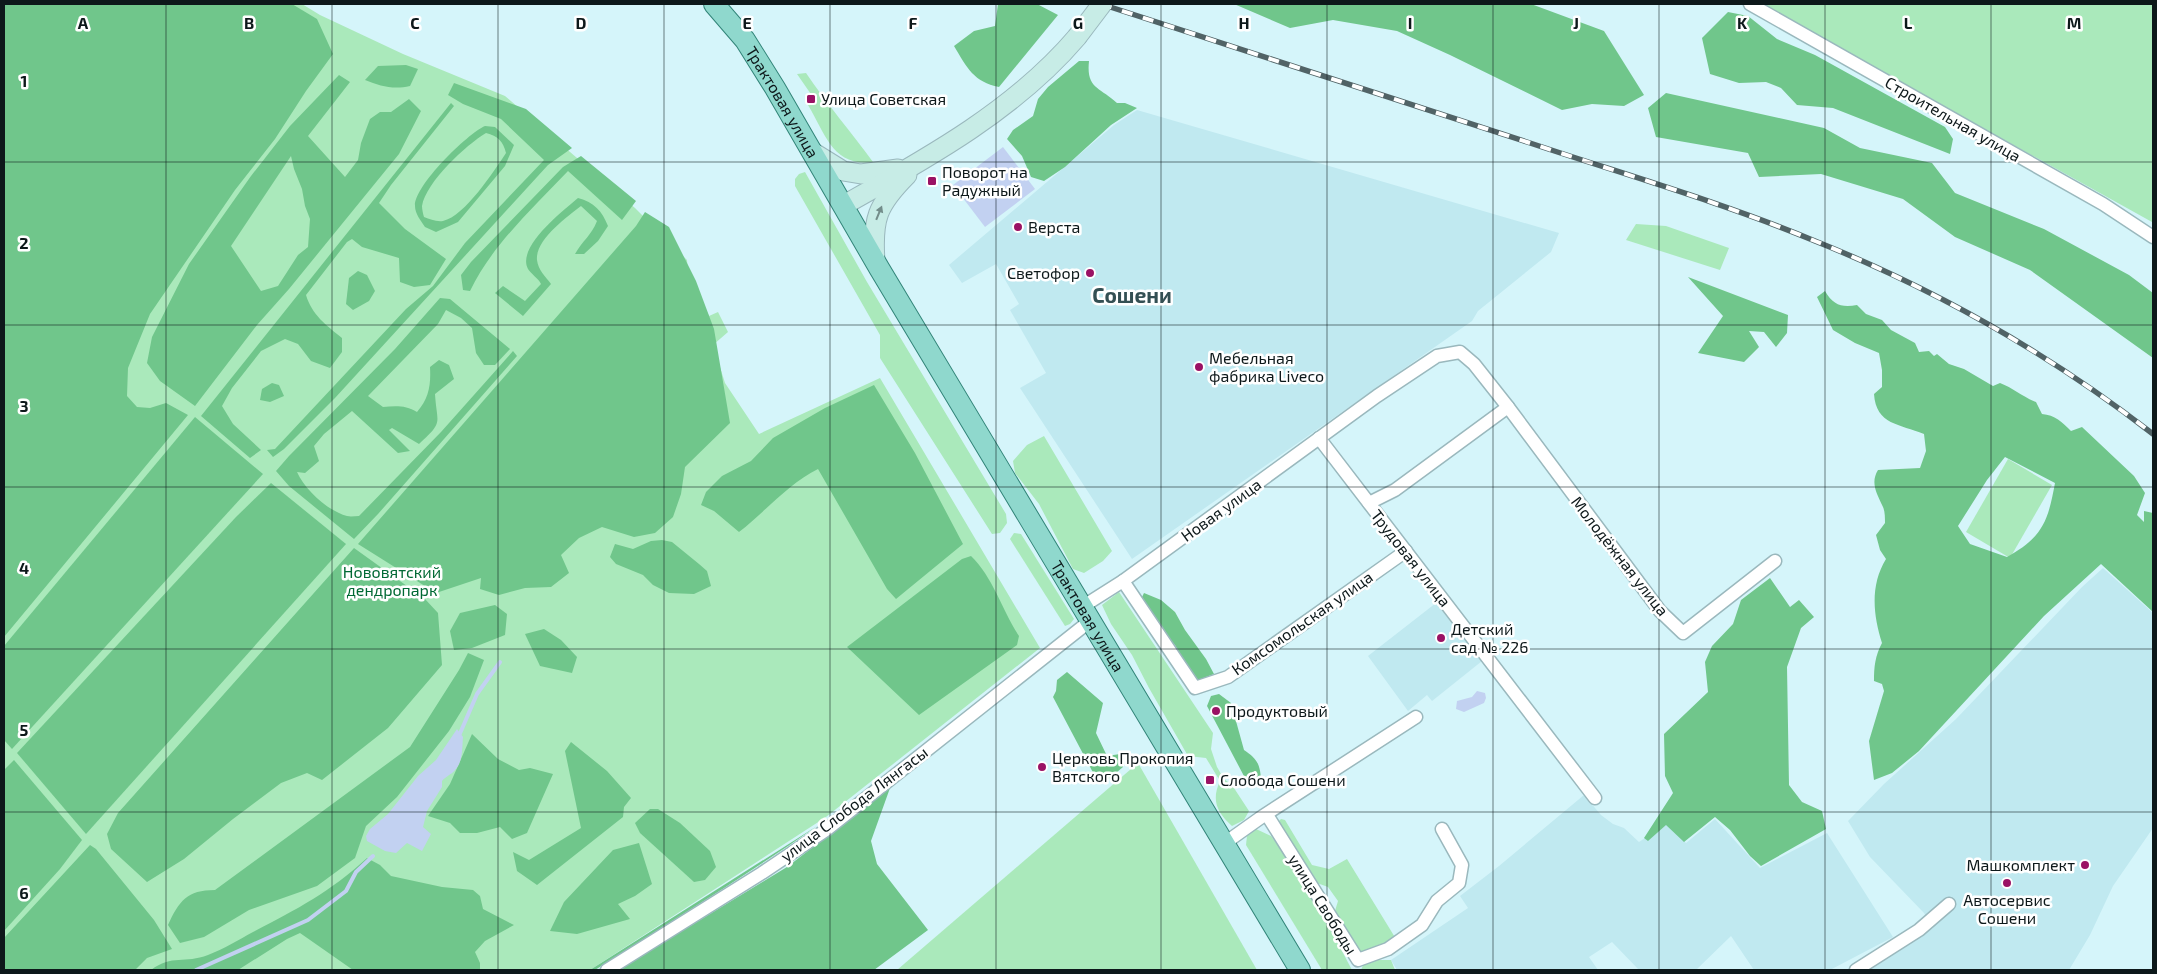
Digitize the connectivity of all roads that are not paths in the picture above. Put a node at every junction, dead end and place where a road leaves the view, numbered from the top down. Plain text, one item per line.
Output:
1 (714, 4) edge
2 (1102, 4) edge
3 (1750, 4) edge
4 (814, 153) junction
5 (920, 162) junction
6 (844, 205) junction
7 (2153, 237) edge
8 (876, 261) junction
9 (1508, 407) junction
10 (1319, 438) junction
11 (1369, 503) junction
12 (1406, 551) junction
13 (1775, 561) dead end
14 (1123, 581) junction
15 (1086, 614) junction
16 (1416, 717) dead end
17 (1595, 798) dead end
18 (1267, 815) junction
19 (1442, 829) dead end
20 (1226, 843) junction
21 (1949, 904) dead end
22 (606, 970) edge
23 (1300, 970) edge
24 (1856, 970) edge

1 - 4 main road, Трактовая улица
2 - 5 main road, bridge
3 - 7 street, Строительная улица
4 - 5 main road
4 - 6 main road, Трактовая улица
5 - 6 main road
8 -> 5 main road
6 - 8 main road, Трактовая улица
8 - 15 main road, Трактовая улица
9 - 10 street, Молодёжная улица
9 - 11 street
9 - 13 street, Молодёжная улица
10 - 11 street, Трудовая улица
10 - 14 street, Новая улица
11 - 12 street, Трудовая улица
12 - 14 street, Комсомольская улица
12 - 17 street, Трудовая улица
14 - 15 street, Новая улица
15 - 20 main road, Трактовая улица
15 - 22 street, улица Слобода Лянгасы
16 - 18 street
18 - 19 street, улица Свободы
18 - 20 street
20 - 23 main road, Трактовая улица
21 - 24 street

